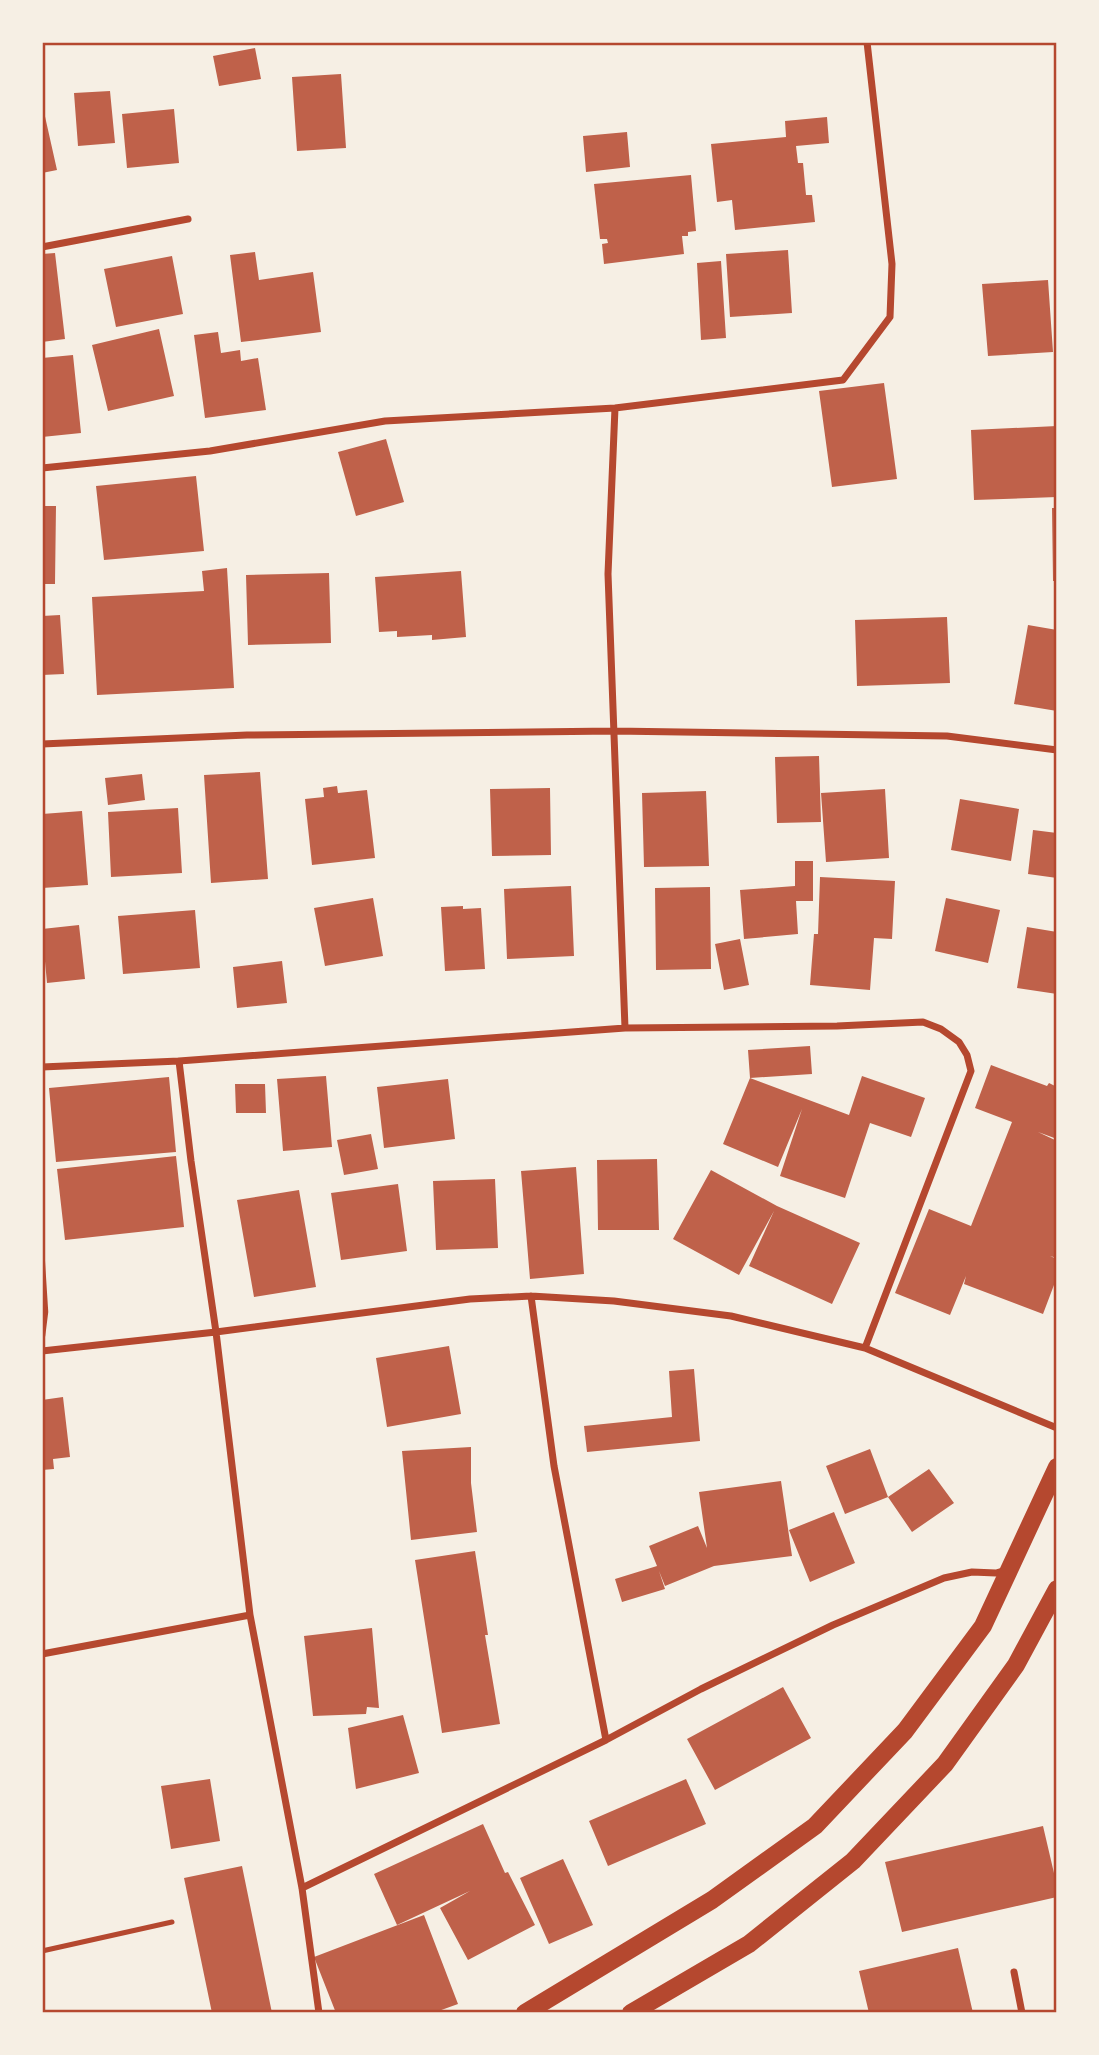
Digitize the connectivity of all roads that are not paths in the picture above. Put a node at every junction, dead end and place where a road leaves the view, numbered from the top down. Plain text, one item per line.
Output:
1 (867, 42) edge
2 (188, 219) dead end
3 (42, 247) edge
4 (614, 408) junction
5 (42, 468) edge
6 (614, 732) junction
7 (42, 744) edge
8 (1057, 750) edge
9 (625, 1028) junction
10 (179, 1061) junction
11 (42, 1068) edge
12 (531, 1296) junction
13 (216, 1332) junction
14 (865, 1348) junction
15 (42, 1351) edge
16 (1057, 1428) edge
17 (1057, 1467) edge
18 (1011, 1569) junction
19 (1057, 1589) edge
20 (250, 1615) junction
21 (42, 1654) edge
22 (606, 1740) junction
23 (302, 1888) junction
24 (172, 1922) dead end
25 (42, 1951) edge
26 (1014, 1972) dead end
27 (319, 2013) edge
28 (525, 2013) edge
29 (631, 2013) edge
30 (1022, 2013) edge

1 - 4 street
2 - 3 street
4 - 5 street
4 - 6 street
6 - 7 street
6 - 8 street
6 - 9 street
9 - 10 street
9 - 14 street
10 - 11 street
10 - 13 street
12 - 13 street
12 - 14 street
12 - 22 street
13 - 15 street
13 - 20 street
14 - 16 street
17 - 18 main road
18 - 22 street
18 - 28 main road
19 - 29 main road
20 - 21 street
20 - 23 street
22 - 23 street
23 - 27 street
24 - 25 lane
26 - 30 street

